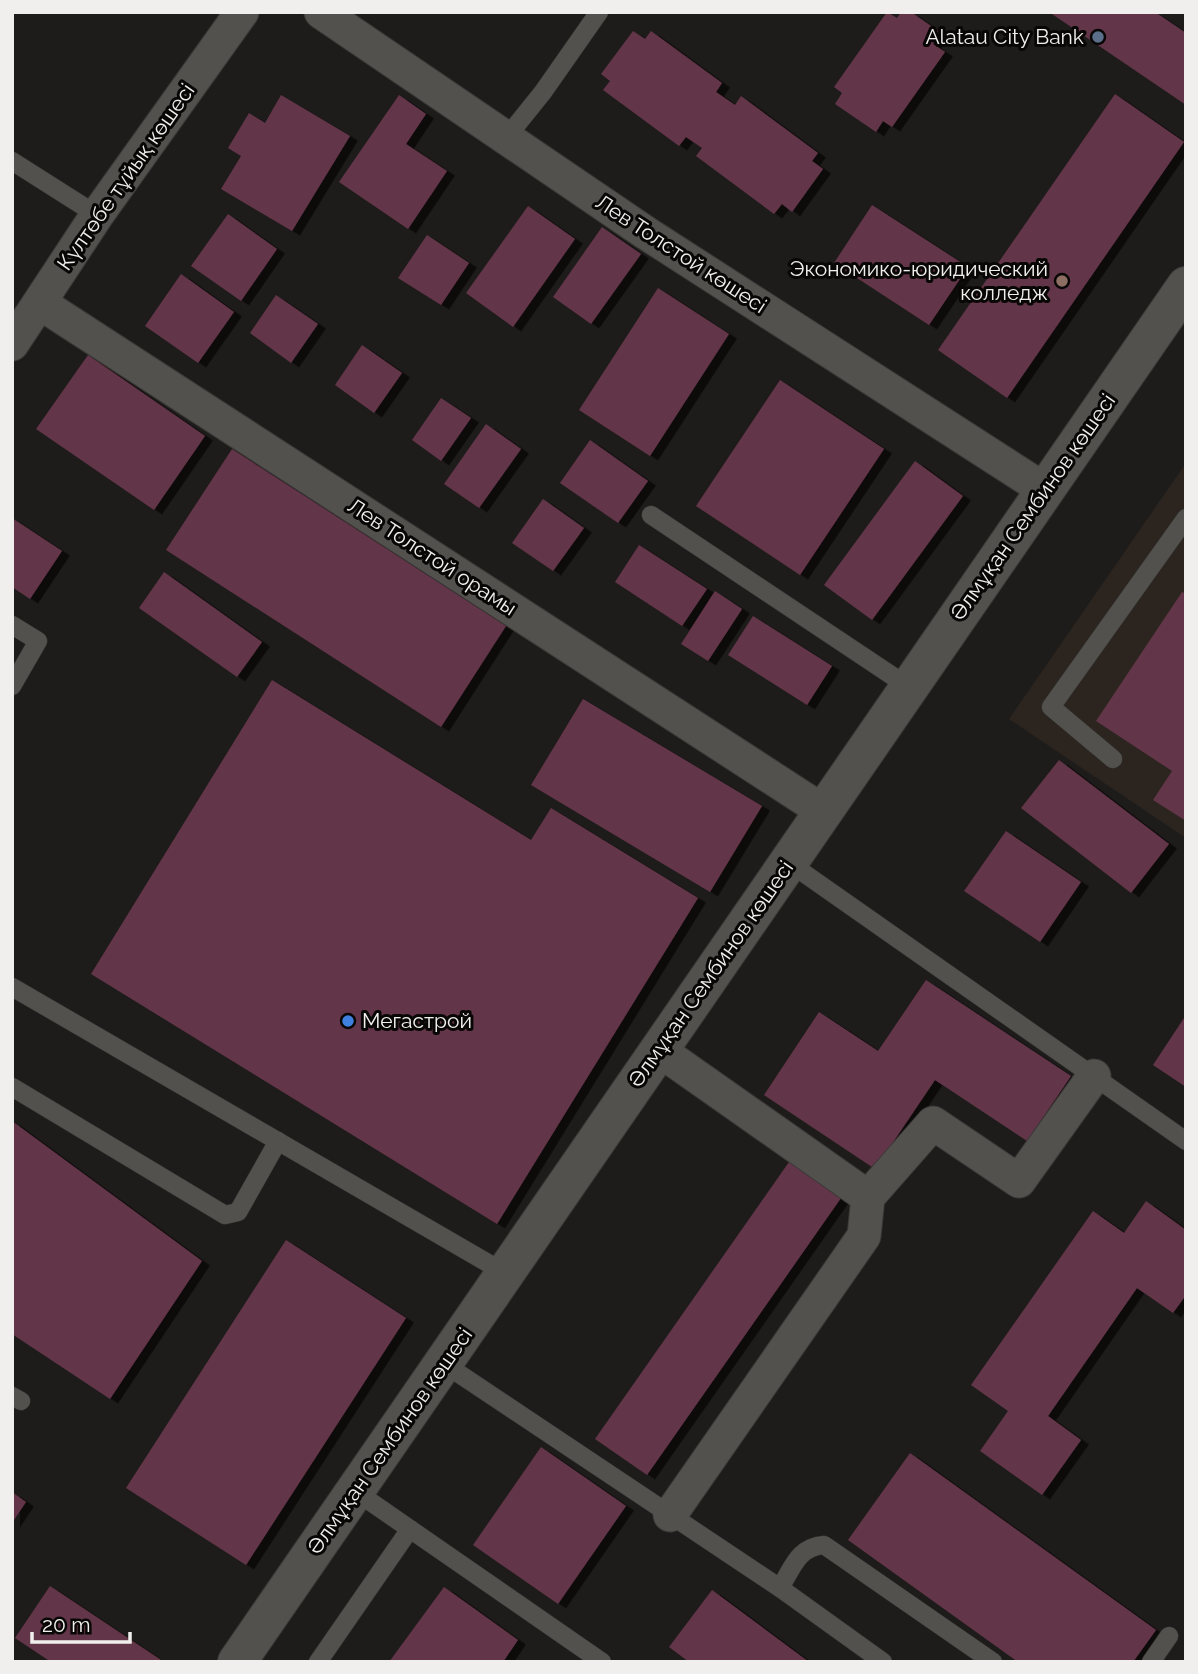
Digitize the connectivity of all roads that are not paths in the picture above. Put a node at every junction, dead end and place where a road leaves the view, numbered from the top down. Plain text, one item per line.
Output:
1 (242, 12) edge
2 (321, 12) edge
3 (599, 12) edge
4 (506, 138) junction
5 (12, 161) edge
6 (97, 215) junction
7 (1186, 286) edge
8 (40, 303) junction
9 (12, 344) edge
10 (1045, 490) junction
11 (651, 515) dead end
12 (1185, 520) edge
13 (12, 625) edge
14 (12, 686) edge
15 (909, 687) junction
16 (1113, 759) dead end
17 (823, 811) junction
18 (788, 862) junction
19 (12, 987) edge
20 (659, 1050) junction
21 (1094, 1076) junction
22 (12, 1087) edge
23 (278, 1141) junction
24 (1186, 1142) edge
25 (868, 1197) junction
26 (505, 1273) junction
27 (443, 1363) junction
28 (355, 1491) junction
29 (670, 1514) junction
30 (410, 1529) junction
31 (780, 1588) junction
32 (1169, 1636) dead end
33 (237, 1662) edge
34 (318, 1662) edge
35 (602, 1662) edge
36 (883, 1662) edge
37 (993, 1662) edge
38 (1151, 1662) edge

1 - 6 street, Күлтөбе тұйық көшесі
2 - 4 street, Лев Толстой көшесі
3 - 4 lane
4 - 10 street, Лев Толстой көшесі
5 - 6 lane
6 - 8 street, Күлтөбе тұйық көшесі
7 - 10 street, Әлмұқан Сембинов көшесі
8 - 9 street, Күлтөбе тұйық көшесі
8 - 17 street, Лев Толстой орамы
10 - 15 street, Әлмұқан Сембинов көшесі
11 - 15 lane
12 - 16 lane
13 - 14 lane
15 - 17 street, Әлмұқан Сембинов көшесі
17 - 18 street, Әлмұқан Сембинов көшесі
18 - 20 street, Әлмұқан Сембинов көшесі
18 - 21 lane
19 - 23 lane
20 - 25 street
20 - 26 street, Әлмұқан Сембинов көшесі
21 - 24 lane
21 - 25 street
22 - 23 lane
23 - 26 lane
25 - 29 street
26 - 27 street, Әлмұқан Сембинов көшесі
27 - 28 street, Әлмұқан Сембинов көшесі
27 - 29 lane
28 - 30 lane
28 - 33 street, Әлмұқан Сембинов көшесі
29 - 31 lane
30 - 34 lane
30 - 35 lane
31 - 36 lane
31 - 37 lane
32 - 38 lane

